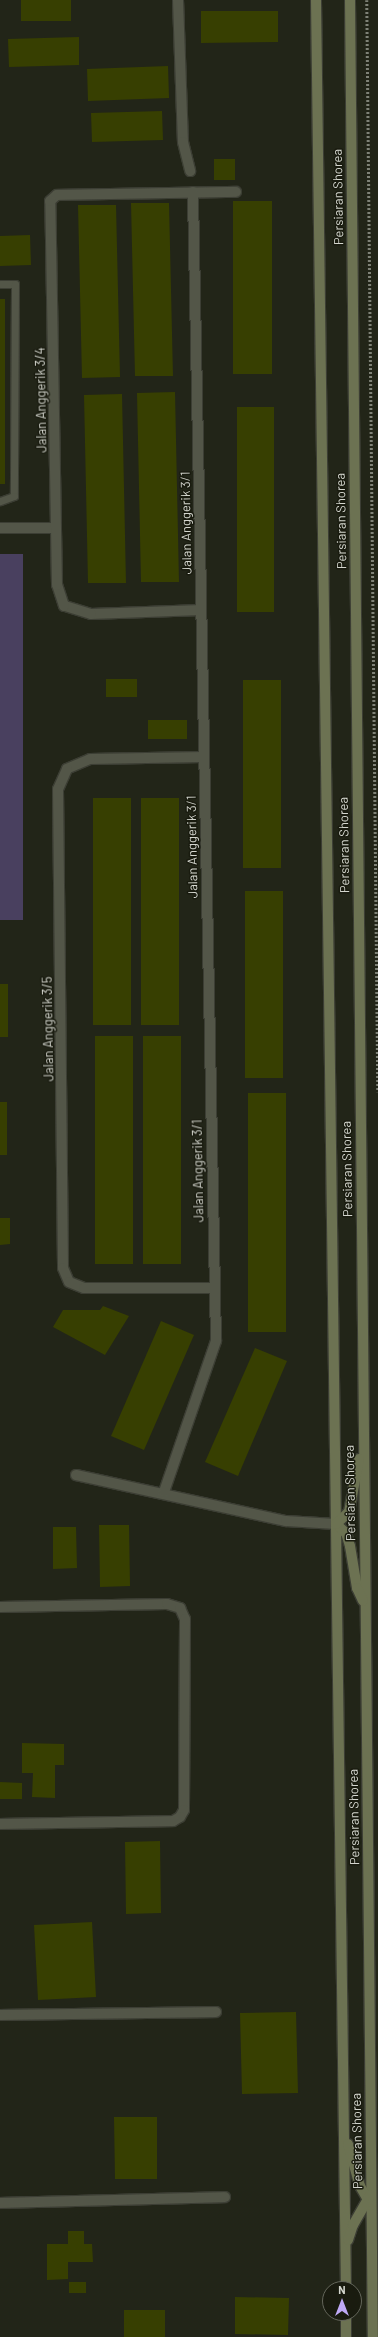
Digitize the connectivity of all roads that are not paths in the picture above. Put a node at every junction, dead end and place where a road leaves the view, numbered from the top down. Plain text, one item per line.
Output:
1 (178, 0) edge
2 (316, 0) edge
3 (350, 0) edge
4 (190, 171) dead end
5 (193, 192) junction
6 (236, 192) dead end
7 (0, 284) edge
8 (0, 501) edge
9 (0, 528) edge
10 (56, 528) junction
11 (201, 610) junction
12 (203, 757) junction
13 (213, 1288) junction
14 (362, 1447) junction
15 (76, 1475) dead end
16 (164, 1492) junction
17 (336, 1524) junction
18 (364, 1605) junction
19 (0, 1607) edge
20 (0, 1824) edge
21 (216, 2012) dead end
22 (0, 2015) edge
23 (344, 2126) junction
24 (370, 2130) junction
25 (378, 2160) edge
26 (224, 2197) dead end
27 (373, 2200) edge
28 (0, 2203) edge
29 (378, 2237) edge
30 (372, 2248) junction
31 (345, 2252) junction
32 (346, 2281) edge
33 (346, 2321) edge
34 (346, 2337) edge
35 (373, 2337) edge

1 - 4 street
2 - 17 main road, Persiaran Shorea
3 - 14 main road, Persiaran Shorea
5 - 6 street, Jalan Anggerik 3/4
5 - 10 street, Jalan Anggerik 3/4
5 - 11 street, Jalan Anggerik 3/1
7 - 8 lane
9 - 10 street
10 - 11 street, Jalan Anggerik 3/4
11 - 12 street, Jalan Anggerik 3/1
12 - 13 street, Jalan Anggerik 3/1
12 - 13 street, Jalan Anggerik 3/5
13 - 16 street, Jalan Anggerik 3/1
14 - 17 main road
14 - 18 main road, Persiaran Shorea
15 - 16 street
16 - 17 street
17 - 18 main road
17 - 23 main road, Persiaran Shorea
18 - 24 main road, Persiaran Shorea
19 - 20 street
21 - 22 street
23 - 27 main road
23 - 31 main road, Persiaran Shorea
24 - 25 main road
24 - 27 main road, Persiaran Shorea
26 - 28 street
27 - 30 main road, Persiaran Shorea
27 - 31 main road
29 - 30 main road
30 - 35 main road, Persiaran Shorea
31 - 32 main road, Persiaran Shorea
33 - 34 main road

